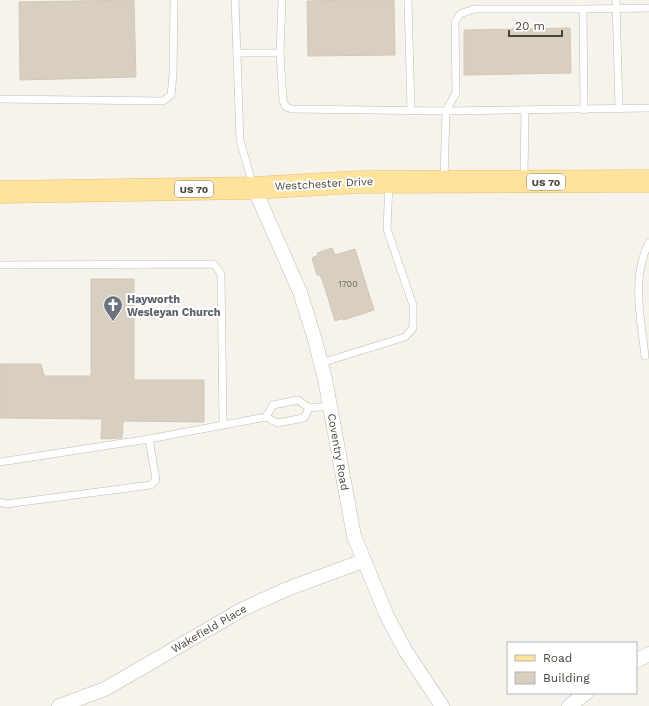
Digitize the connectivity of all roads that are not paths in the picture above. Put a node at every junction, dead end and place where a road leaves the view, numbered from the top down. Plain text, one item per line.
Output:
1 (174, 0) edge
2 (235, 0) edge
3 (282, 0) edge
4 (408, 0) edge
5 (616, 0) edge
6 (616, 8) junction
7 (649, 8) edge
8 (583, 9) junction
9 (237, 53) junction
10 (280, 53) junction
11 (0, 99) edge
12 (649, 108) edge
13 (619, 109) junction
14 (525, 110) junction
15 (584, 110) junction
16 (411, 111) junction
17 (446, 111) junction
18 (389, 182) junction
19 (444, 182) junction
20 (524, 182) junction
21 (649, 182) edge
22 (254, 188) junction
23 (0, 192) edge
24 (649, 244) edge
25 (0, 265) edge
26 (641, 324) junction
27 (649, 324) edge
28 (645, 356) dead end
29 (321, 363) junction
30 (330, 406) junction
31 (309, 408) junction
32 (266, 417) junction
33 (223, 424) junction
34 (149, 439) junction
35 (0, 462) edge
36 (0, 502) edge
37 (363, 561) junction
38 (649, 654) edge
39 (637, 660) edge
40 (585, 694) edge
41 (59, 706) edge
42 (442, 706) edge
43 (569, 706) edge

1 - 11 lane
2 - 9 lane
3 - 10 lane
4 - 16 lane
5 - 6 lane
6 - 7 lane
6 - 8 lane
6 - 13 lane
8 - 15 lane
8 - 17 lane
9 - 10 lane
9 - 22 lane
10 - 16 lane
12 - 13 lane
13 - 15 lane
14 - 15 lane
14 - 17 lane
14 - 20 lane
16 - 17 lane
17 - 19 lane
18 - 19 main road, Westchester Drive / US 70
18 - 22 main road, Westchester Drive / US 70
18 - 29 lane
19 - 20 main road, Westchester Drive / US 70
20 - 21 main road, Westchester Drive / US 70
22 - 23 main road, Westchester Drive / US 70
22 - 29 street, Coventry Road
24 - 26 lane
25 - 33 lane
26 - 27 lane
26 - 28 lane
29 - 30 street, Coventry Road
30 - 31 lane
30 - 37 street, Coventry Road
31 - 32 lane
31 - 32 lane
32 - 33 lane
33 - 34 lane
34 - 35 lane
34 - 36 lane
37 - 41 street, Wakefield Place
37 - 42 street, Coventry Road
38 - 39 street
40 - 43 street

